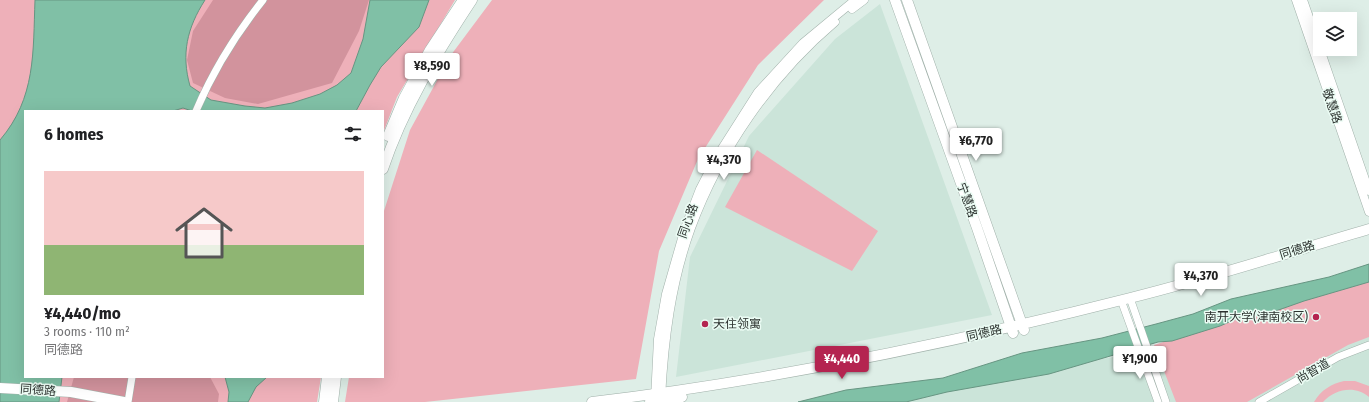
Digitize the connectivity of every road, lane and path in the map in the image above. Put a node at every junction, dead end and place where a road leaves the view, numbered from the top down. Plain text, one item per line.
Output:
1 (263, 0) edge
2 (463, 0) edge
3 (472, 0) edge
4 (855, 0) edge
5 (864, 0) edge
6 (895, 0) edge
7 (907, 0) edge
8 (1296, 0) edge
9 (1303, 0) edge
10 (196, 110) edge
11 (384, 145) edge
12 (384, 166) edge
13 (1369, 191) edge
14 (1369, 212) edge
15 (1369, 229) edge
16 (1369, 234) edge
17 (1127, 302) junction
18 (1023, 327) junction
19 (1012, 330) junction
20 (1369, 345) edge
21 (132, 378) edge
22 (327, 378) edge
23 (336, 378) edge
24 (0, 388) edge
25 (0, 394) edge
26 (70, 395) junction
27 (657, 399) edge
28 (89, 402) edge
29 (124, 402) edge
30 (128, 402) edge
31 (324, 402) edge
32 (333, 402) edge
33 (592, 402) edge
34 (1158, 402) edge
35 (1166, 402) edge
36 (1259, 402) edge

1 - 10 street
2 - 11 main road
3 - 12 main road
4 - 27 street, 同心路
5 - 27 street, 同心路
6 - 19 main road, 宁慧路
7 - 18 main road, 宁慧路
8 - 14 street, 敬慧路
9 - 13 street, 敬慧路
15 - 17 main road, 同德路
16 - 17 main road, 同德路
17 - 18 main road, 同德路
17 - 34 street
17 - 35 street
18 - 19 main road, 同德路
19 - 27 main road, 同德路
20 - 36 street, 尚智道
21 - 30 street
22 - 31 main road
23 - 32 main road
24 - 26 main road, 同德路
25 - 26 main road, 同德路
26 - 28 main road, 同德路
26 - 29 main road, 同德路
27 - 33 main road, 同德路

